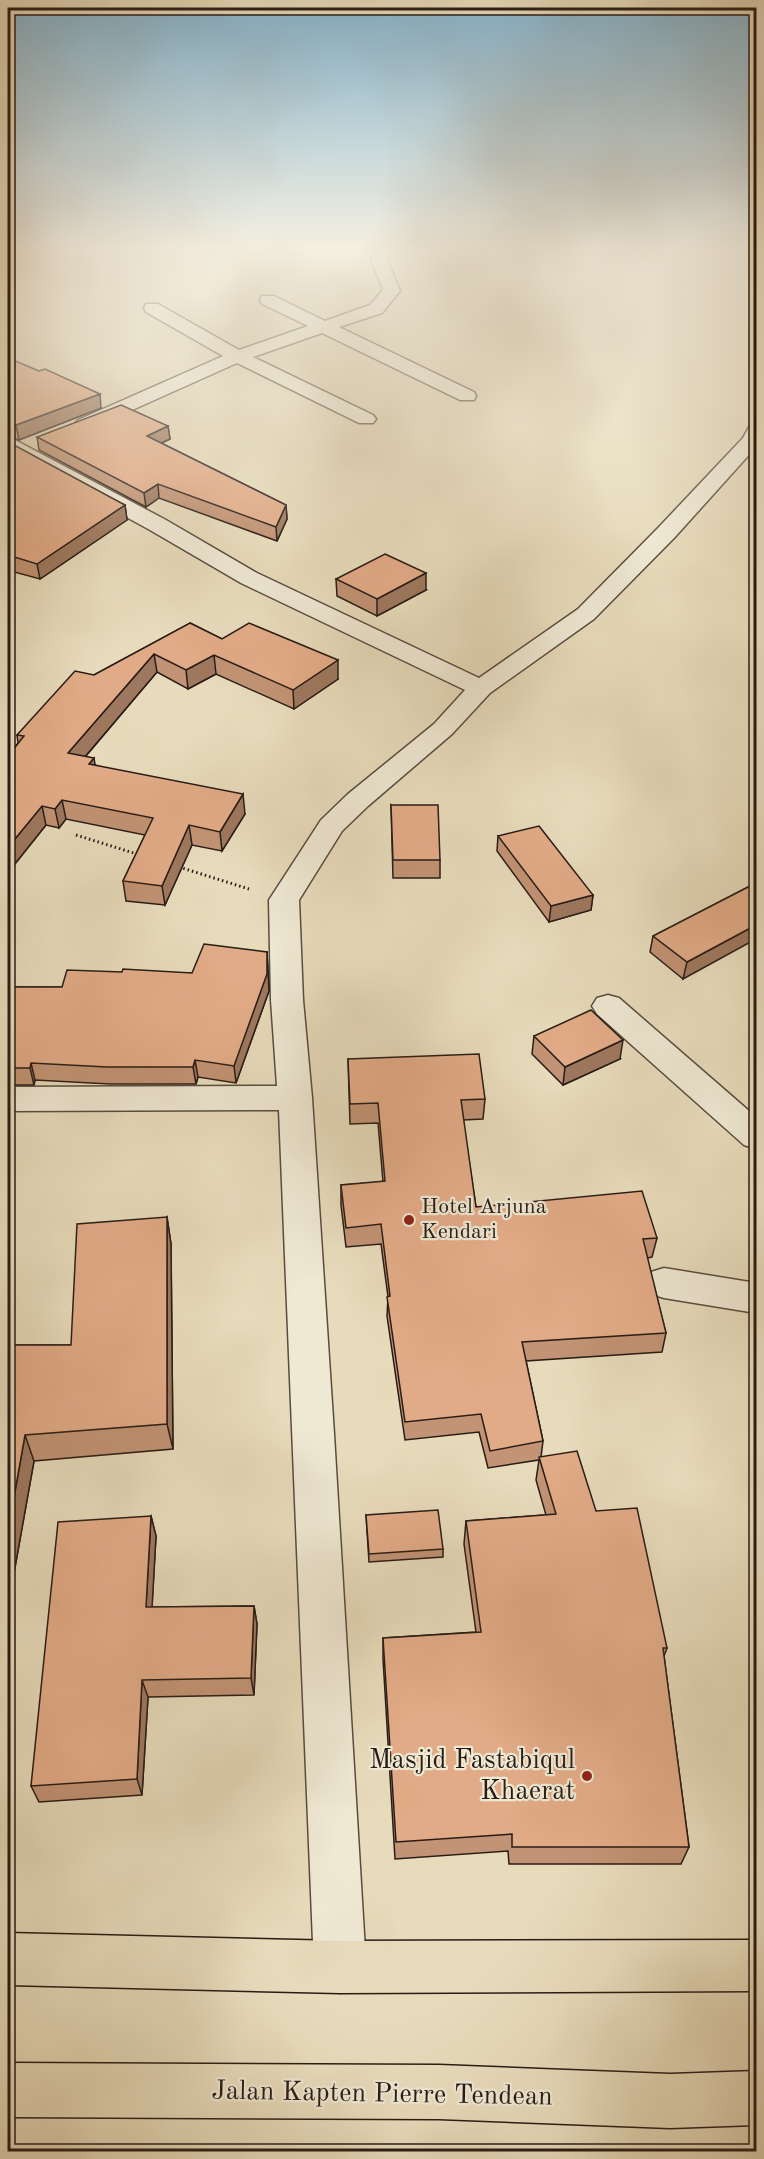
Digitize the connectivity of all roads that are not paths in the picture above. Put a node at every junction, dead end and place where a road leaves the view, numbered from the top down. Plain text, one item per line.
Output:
1 (224, 349) edge
2 (259, 349) edge
3 (370, 349) edge
4 (237, 356) junction
5 (467, 396) dead end
6 (366, 420) dead end
7 (68, 430) edge
8 (756, 431) edge
9 (17, 447) edge
10 (481, 688) junction
11 (608, 1006) dead end
12 (295, 1098) junction
13 (8, 1099) edge
14 (756, 1136) edge
15 (664, 1283) dead end
16 (756, 1298) edge
17 (8, 1959) edge
18 (756, 1966) edge
19 (340, 1967) junction
20 (8, 2090) edge
21 (756, 2098) edge

1 - 4 street
2 - 4 street
3 - 5 street
4 - 6 street
4 - 7 street
8 - 10 street
9 - 10 street
10 - 12 street
11 - 14 street
12 - 13 street
12 - 19 street
15 - 16 street
17 - 19 highway
18 - 19 highway
20 - 21 highway, Jalan Kapten Pierre Tendean

